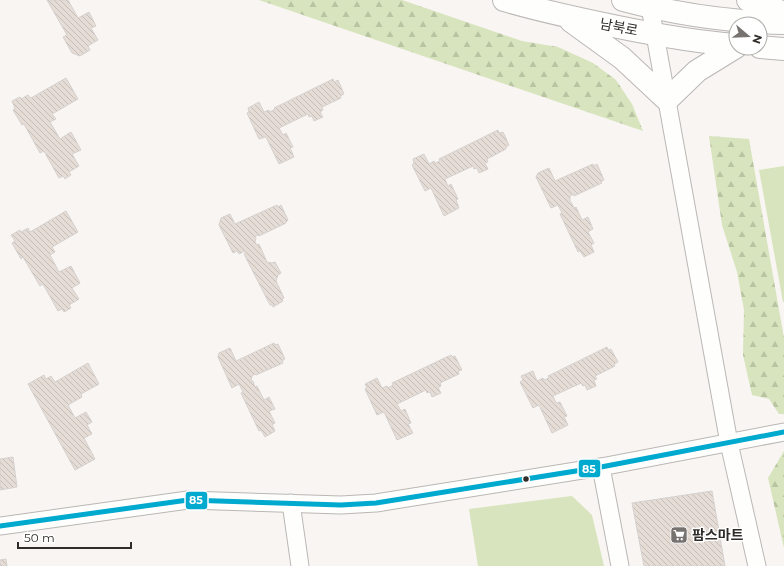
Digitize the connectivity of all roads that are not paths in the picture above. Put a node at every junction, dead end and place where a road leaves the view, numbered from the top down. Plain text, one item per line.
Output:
1 (504, 0) edge
2 (623, 0) edge
3 (748, 0) edge
4 (650, 4) edge
5 (784, 13) edge
6 (565, 17) junction
7 (784, 23) edge
8 (655, 34) junction
9 (728, 45) edge
10 (768, 48) edge
11 (784, 50) edge
12 (728, 51) edge
13 (667, 100) junction
14 (784, 432) edge
15 (729, 443) junction
16 (601, 468) junction
17 (291, 503) junction
18 (0, 526) edge
19 (300, 566) edge
20 (620, 566) edge
21 (757, 566) edge

1 - 6 main road, 남북로
2 - 4 main road, 남북로
3 - 5 main road
4 - 7 main road, 남북로
4 - 8 street
6 - 8 main road, 남북로
6 - 13 main road
8 - 9 main road, 남북로
8 - 13 street
10 - 11 main road
12 - 13 main road
13 - 15 street
14 - 15 street
15 - 16 street
15 - 21 street
16 - 17 street
16 - 20 street
17 - 18 street
17 - 19 street

